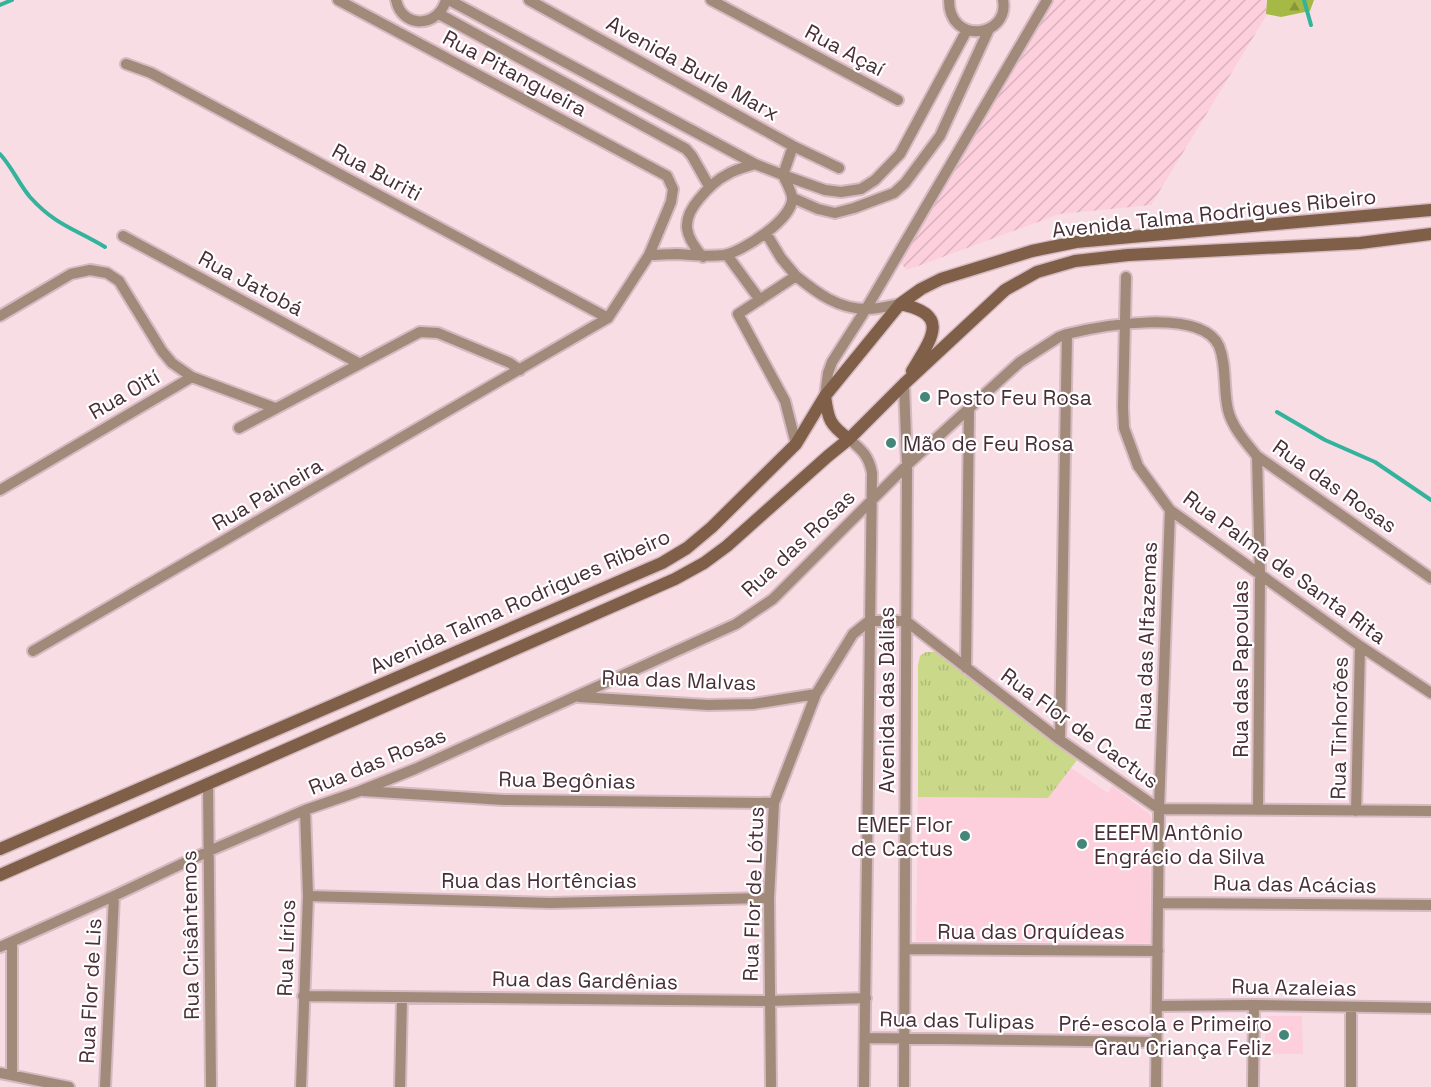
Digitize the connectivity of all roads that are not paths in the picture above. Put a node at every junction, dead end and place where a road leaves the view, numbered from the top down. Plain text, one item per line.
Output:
1 (338, 0) edge
2 (396, 0) edge
3 (447, 0) edge
4 (529, 0) edge
5 (711, 0) edge
6 (949, 0) edge
7 (1003, 0) edge
8 (1012, 0) edge
9 (1047, 0) edge
10 (439, 14) junction
11 (1001, 16) junction
12 (407, 18) junction
13 (989, 29) junction
14 (967, 30) junction
15 (399, 33) junction
16 (126, 63) dead end
17 (898, 100) dead end
18 (793, 146) junction
19 (755, 164) junction
20 (839, 168) dead end
21 (783, 175) junction
22 (709, 186) junction
23 (793, 198) junction
24 (1431, 210) edge
25 (687, 233) junction
26 (766, 233) junction
27 (1431, 234) edge
28 (123, 236) dead end
29 (676, 254) junction
30 (649, 255) junction
31 (727, 255) junction
32 (703, 257) junction
33 (796, 276) junction
34 (1126, 277) dead end
35 (759, 300) junction
36 (900, 304) junction
37 (866, 309) junction
38 (0, 316) edge
39 (609, 318) junction
40 (1124, 322) junction
41 (1067, 334) junction
42 (360, 364) junction
43 (520, 370) junction
44 (192, 377) junction
45 (904, 384) junction
46 (825, 396) junction
47 (275, 408) junction
48 (969, 408) junction
49 (239, 428) dead end
50 (849, 439) junction
51 (796, 444) junction
52 (1257, 456) junction
53 (907, 465) junction
54 (0, 490) edge
55 (871, 502) junction
56 (1170, 510) junction
57 (1260, 575) junction
58 (1431, 578) edge
59 (869, 621) junction
60 (906, 621) junction
61 (1360, 646) junction
62 (33, 651) dead end
63 (966, 668) junction
64 (1431, 693) edge
65 (816, 694) junction
66 (576, 697) junction
67 (1060, 740) junction
68 (208, 783) junction
69 (360, 791) junction
70 (774, 802) junction
71 (1159, 809) junction
72 (305, 810) junction
73 (1258, 810) junction
74 (1356, 811) junction
75 (1431, 811) edge
76 (0, 849) edge
77 (209, 851) junction
78 (0, 874) edge
79 (308, 896) junction
80 (114, 897) junction
81 (769, 898) junction
82 (1158, 903) junction
83 (1431, 905) edge
84 (12, 943) junction
85 (0, 947) edge
86 (905, 949) junction
87 (1158, 951) junction
88 (303, 996) junction
89 (402, 998) junction
90 (866, 998) junction
91 (769, 1001) junction
92 (1254, 1005) junction
93 (1156, 1006) junction
94 (1351, 1007) junction
95 (1431, 1008) edge
96 (865, 1038) junction
97 (904, 1039) junction
98 (1156, 1042) junction
99 (0, 1073) edge
100 (12, 1075) junction
101 (69, 1087) edge
102 (105, 1087) edge
103 (211, 1087) edge
104 (301, 1087) edge
105 (400, 1087) edge
106 (771, 1087) edge
107 (864, 1087) edge
108 (904, 1087) edge
109 (1156, 1087) edge
110 (1253, 1087) edge
111 (1351, 1087) edge

1 - 15 street, Rua Pitangueira
2 - 12 street
3 - 10 street
3 - 19 street
4 - 18 street, Avenida Burle Marx
5 - 17 street, Rua Açaí
6 - 14 street
7 - 11 street
8 - 11 street
9 - 37 street
10 - 12 street
10 - 22 street
11 - 13 street
12 - 15 street
13 - 14 street
13 - 23 street
14 - 21 street
15 - 30 street, Rua Pitangueira
16 - 39 street, Rua Buriti
18 - 20 street, Avenida Burle Marx
18 - 21 street
19 - 21 street
19 - 22 street
21 - 23 street
22 - 25 street
23 - 26 street
24 - 36 main road, Avenida Talma Rodrigues Ribeiro
25 - 29 street
25 - 32 street
26 - 31 street
26 - 33 street
27 - 45 main road, Avenida Talma Rodrigues Ribeiro
28 - 42 street, Rua Jatobá
29 - 30 street
29 - 32 street
30 - 39 street
31 - 32 street
31 - 35 street
33 - 35 street
33 - 37 street
34 - 40 street, Rua Palma de Santa Rita
35 - 51 street
36 - 37 street
36 - 45 main road
36 - 46 main road, Avenida Talma Rodrigues Ribeiro
37 - 46 street
38 - 44 street
39 - 43 street, Rua Paineira
40 - 41 street, Rua das Rosas
40 - 52 street, Rua das Rosas
40 - 56 street, Rua Palma de Santa Rita
41 - 48 street, Rua das Rosas
41 - 67 street
42 - 43 street
42 - 47 street
43 - 62 street, Rua Paineira
44 - 47 street, Rua Oití
44 - 54 street, Rua Oití
45 - 50 main road, Avenida Talma Rodrigues Ribeiro
45 - 53 street, Avenida das Dálias
46 - 50 main road
46 - 51 main road, Avenida Talma Rodrigues Ribeiro
47 - 49 street
48 - 53 street, Rua das Rosas
48 - 63 street
50 - 55 street, Avenida das Dálias
50 - 68 main road, Avenida Talma Rodrigues Ribeiro
51 - 76 main road, Avenida Talma Rodrigues Ribeiro
52 - 57 street, Rua das Papoulas
52 - 58 street, Rua das Rosas
53 - 55 street, Rua das Rosas
53 - 60 street, Avenida das Dálias
55 - 59 street, Avenida das Dálias
55 - 66 street, Rua das Rosas
56 - 57 street, Rua Palma de Santa Rita
56 - 71 street, Rua das Alfazemas
57 - 61 street, Rua Palma de Santa Rita
57 - 73 street, Rua das Papoulas
59 - 60 street
59 - 65 street, Rua Flor de Lótus
59 - 90 street, Avenida das Dálias
60 - 63 street, Rua Flor de Cactus
60 - 86 street, Avenida das Dálias
61 - 64 street, Rua Palma de Santa Rita
61 - 74 street, Rua Tinhorões
63 - 67 street, Rua Flor de Cactus
65 - 66 street, Rua das Malvas
65 - 70 street, Rua Flor de Lótus
66 - 69 street, Rua das Rosas
67 - 71 street, Rua Flor de Cactus
68 - 77 street, Rua Crisântemos
68 - 78 main road, Avenida Talma Rodrigues Ribeiro
69 - 70 street, Rua Begônias
69 - 72 street, Rua das Rosas
70 - 81 street, Rua Flor de Lótus
71 - 73 street, Rua Flor de Cactus
71 - 82 street, Rua das Alfazemas
72 - 77 street, Rua das Rosas
72 - 79 street, Rua Lírios
73 - 74 street, Rua Flor de Cactus
74 - 75 street, Rua Flor de Cactus
77 - 80 street, Rua das Rosas
77 - 103 street, Rua Crisântemos
79 - 81 street, Rua das Hortências
79 - 88 street, Rua Lírios
80 - 84 street, Rua das Rosas
80 - 102 street, Rua Flor de Lis
81 - 91 street, Rua Flor de Lótus
82 - 83 street, Rua das Acácias
82 - 87 street, Rua das Alfazemas
84 - 85 street, Rua das Rosas
84 - 100 street
86 - 87 street, Rua das Orquídeas
86 - 97 street, Avenida das Dálias
87 - 93 street, Rua das Alfazemas
88 - 89 street, Rua das Gardênias
88 - 104 street, Rua Lírios
89 - 91 street, Rua das Gardênias
89 - 105 street
90 - 91 street, Rua das Gardênias
90 - 96 street, Avenida das Dálias
91 - 106 street, Rua Flor de Lótus
92 - 93 street, Rua Azaleias
92 - 94 street, Rua Azaleias
92 - 110 street
93 - 98 street, Rua das Alfazemas
94 - 95 street, Rua Azaleias
94 - 111 street
96 - 97 street, Rua das Tulipas
96 - 107 street, Avenida das Dálias
97 - 98 street, Rua das Tulipas
97 - 108 street, Avenida das Dálias
98 - 109 street, Rua das Alfazemas
99 - 100 street
100 - 101 street

